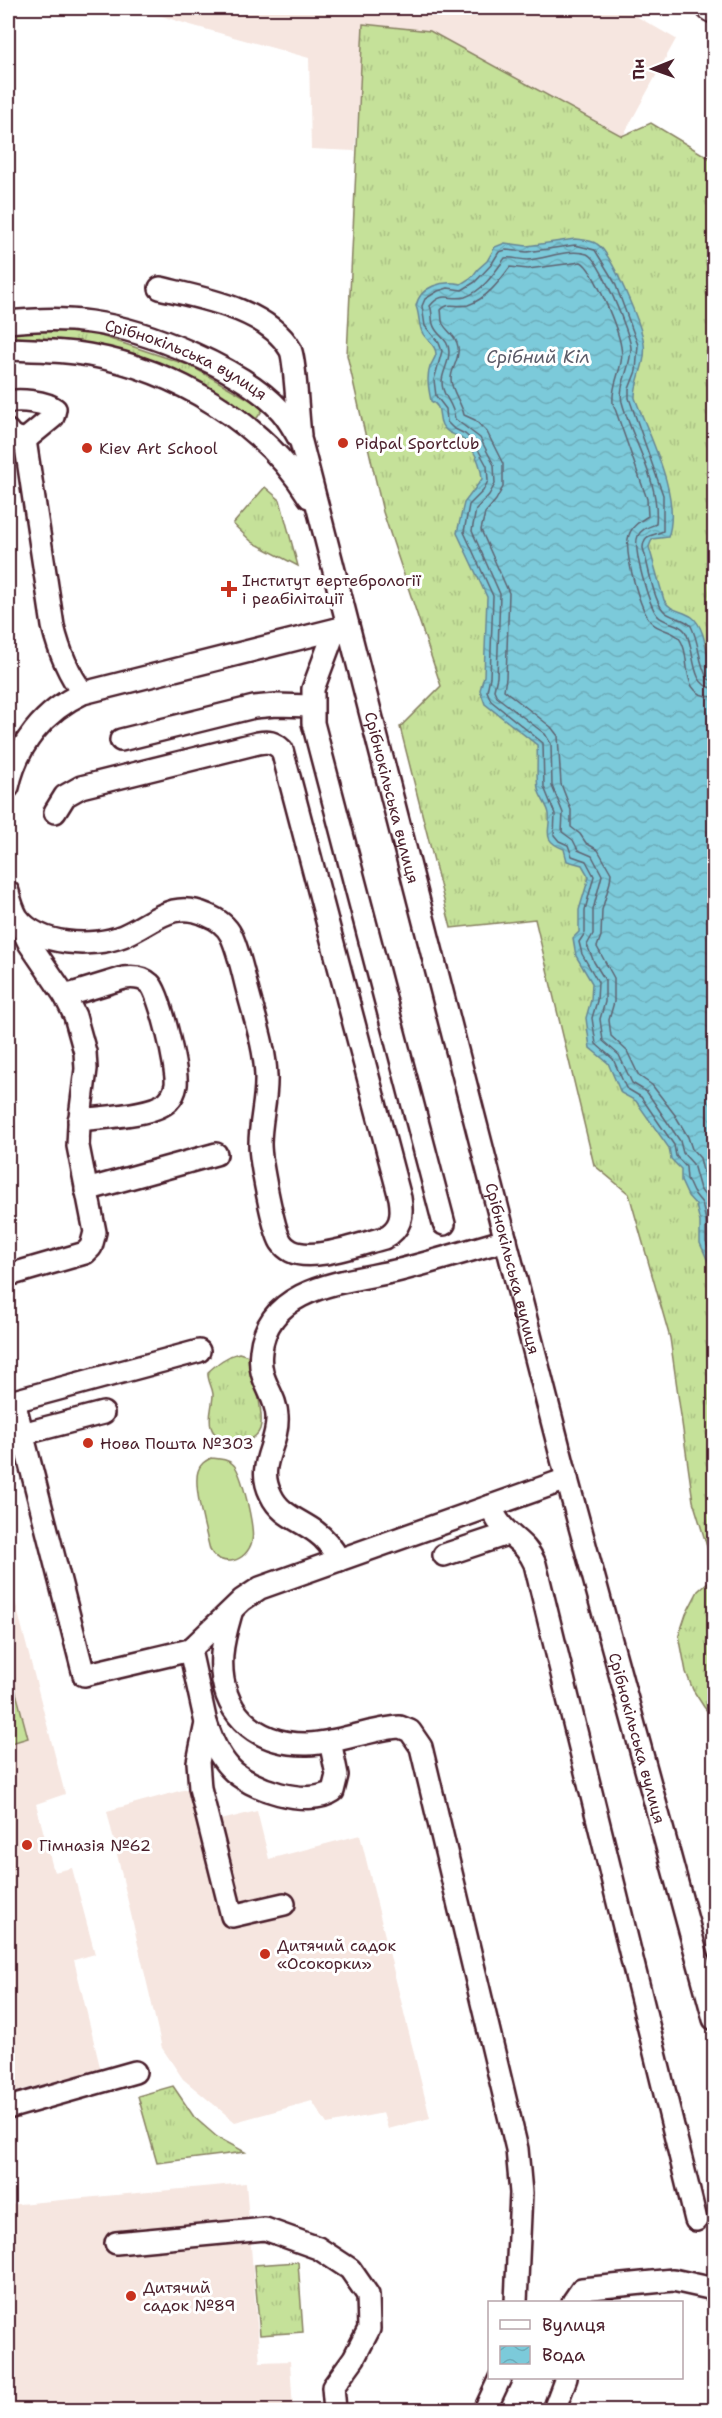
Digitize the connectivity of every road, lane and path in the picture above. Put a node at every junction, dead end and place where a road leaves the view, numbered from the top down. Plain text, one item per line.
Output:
1 (710, 8) edge
2 (714, 10) edge
3 (160, 288) dead end
4 (8, 322) edge
5 (8, 349) edge
6 (8, 402) edge
7 (16, 436) edge
8 (301, 442) junction
9 (320, 515) junction
10 (342, 628) junction
11 (83, 693) junction
12 (311, 706) junction
13 (121, 740) dead end
14 (8, 787) edge
15 (55, 812) dead end
16 (8, 892) edge
17 (16, 916) junction
18 (65, 996) junction
19 (79, 1120) junction
20 (216, 1154) dead end
21 (86, 1190) junction
22 (444, 1224) dead end
23 (506, 1240) junction
24 (16, 1273) dead end
25 (199, 1351) dead end
26 (102, 1413) dead end
27 (22, 1434) junction
28 (567, 1479) junction
29 (491, 1506) junction
30 (507, 1534) junction
31 (444, 1555) dead end
32 (339, 1560) junction
33 (231, 1613) junction
34 (190, 1650) junction
35 (206, 1723) junction
36 (330, 1741) junction
37 (284, 1904) dead end
38 (714, 2019) edge
39 (135, 2072) dead end
40 (8, 2108) edge
41 (696, 2220) dead end
42 (116, 2243) dead end
43 (714, 2289) edge
44 (516, 2301) edge
45 (574, 2301) edge
46 (500, 2379) edge
47 (566, 2379) edge
48 (334, 2410) edge
49 (485, 2410) edge
50 (554, 2410) edge

1 - 2 main road
3 - 8 street
4 - 8 street, Срібнокільська вулиця
5 - 9 street, Срібнокільська вулиця
6 - 7 street
7 - 11 street
8 - 9 street, Срібнокільська вулиця
9 - 10 street, Срібнокільська вулиця
10 - 11 street
10 - 12 street
10 - 23 street, Срібнокільська вулиця
11 - 14 street
12 - 13 street
12 - 22 street
15 - 17 street
16 - 17 street
17 - 18 street
18 - 19 street
18 - 19 street
19 - 21 street
20 - 21 street
21 - 24 street
23 - 28 street, Срібнокільська вулиця
23 - 32 street
25 - 27 street
26 - 27 street
27 - 34 street
28 - 29 street
28 - 38 street, Срібнокільська вулиця
29 - 30 street
29 - 32 street
30 - 31 street
30 - 41 street
32 - 33 street
33 - 34 street
33 - 36 street
34 - 35 street
35 - 36 street
35 - 37 street
36 - 44 street
39 - 40 street
42 - 48 street
43 - 45 street
46 - 49 street
47 - 50 street

